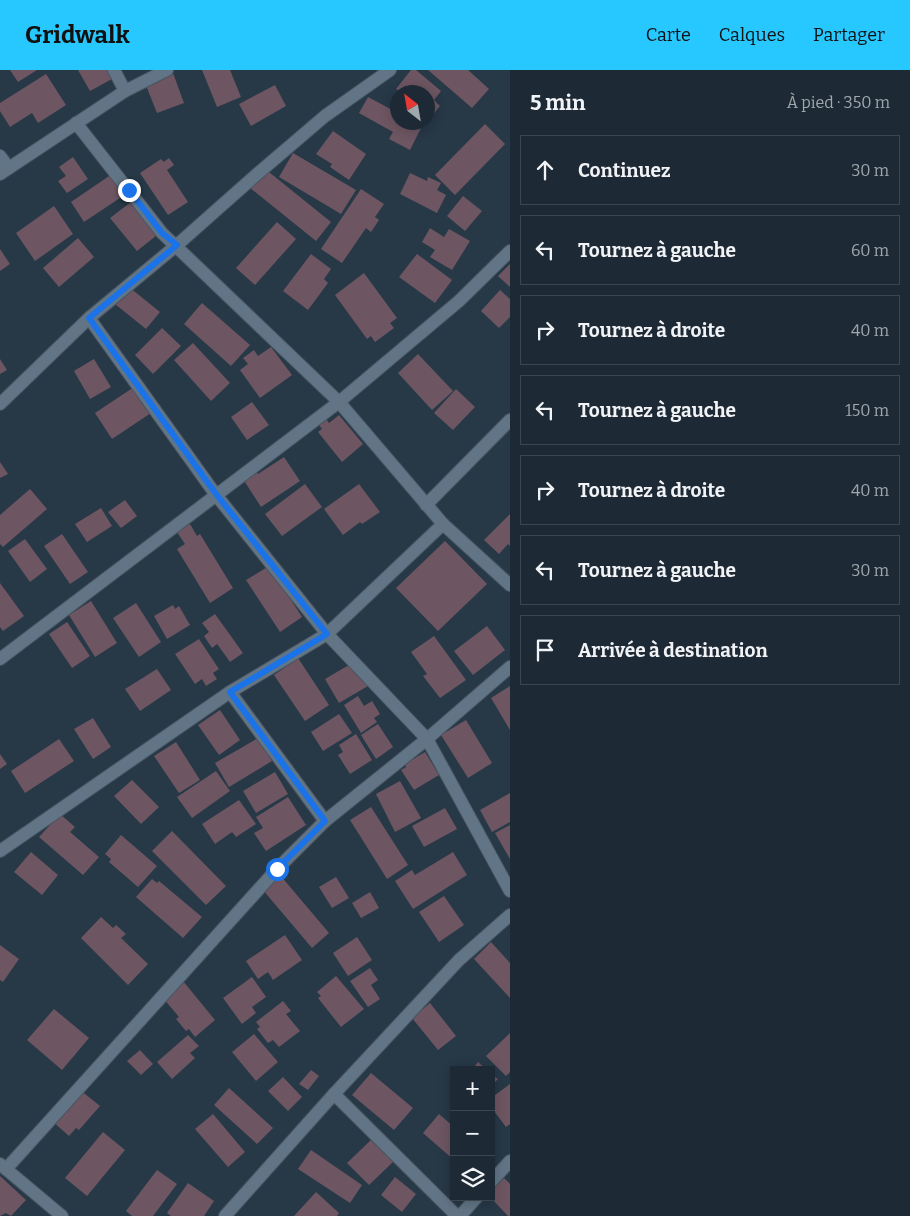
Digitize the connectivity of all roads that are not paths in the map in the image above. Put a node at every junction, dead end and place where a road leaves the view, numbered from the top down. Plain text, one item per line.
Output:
1 (114, 70) edge
2 (167, 70) edge
3 (390, 70) edge
4 (125, 92) junction
5 (76, 123) junction
6 (0, 156) edge
7 (4, 171) edge
8 (177, 245) junction
9 (510, 251) edge
10 (89, 318) junction
11 (339, 402) junction
12 (0, 404) edge
13 (510, 420) edge
14 (216, 494) junction
15 (426, 505) junction
16 (443, 524) junction
17 (510, 584) edge
18 (327, 634) junction
19 (0, 659) edge
20 (510, 667) edge
21 (230, 692) junction
22 (427, 739) junction
23 (325, 821) junction
24 (0, 851) edge
25 (510, 890) edge
26 (510, 915) edge
27 (334, 1094) junction
28 (510, 1161) edge
29 (3, 1166) edge
30 (495, 1178) edge
31 (474, 1201) edge
32 (60, 1215) edge
33 (225, 1216) edge
34 (459, 1216) edge

1 - 4 street
2 - 4 street
3 - 8 street
4 - 5 street
5 - 7 street
5 - 8 street
6 - 7 street
8 - 10 street
8 - 11 street
9 - 11 street
10 - 12 street
10 - 14 street
11 - 14 street
11 - 15 street
13 - 15 street
14 - 18 street
14 - 19 street
15 - 16 street
16 - 17 street
16 - 18 street
18 - 21 street
18 - 22 street
20 - 22 street
21 - 23 street
21 - 24 street
22 - 23 street
22 - 25 street
23 - 29 street
26 - 27 street
27 - 33 street
27 - 34 street
28 - 30 street
29 - 32 street
31 - 34 street

